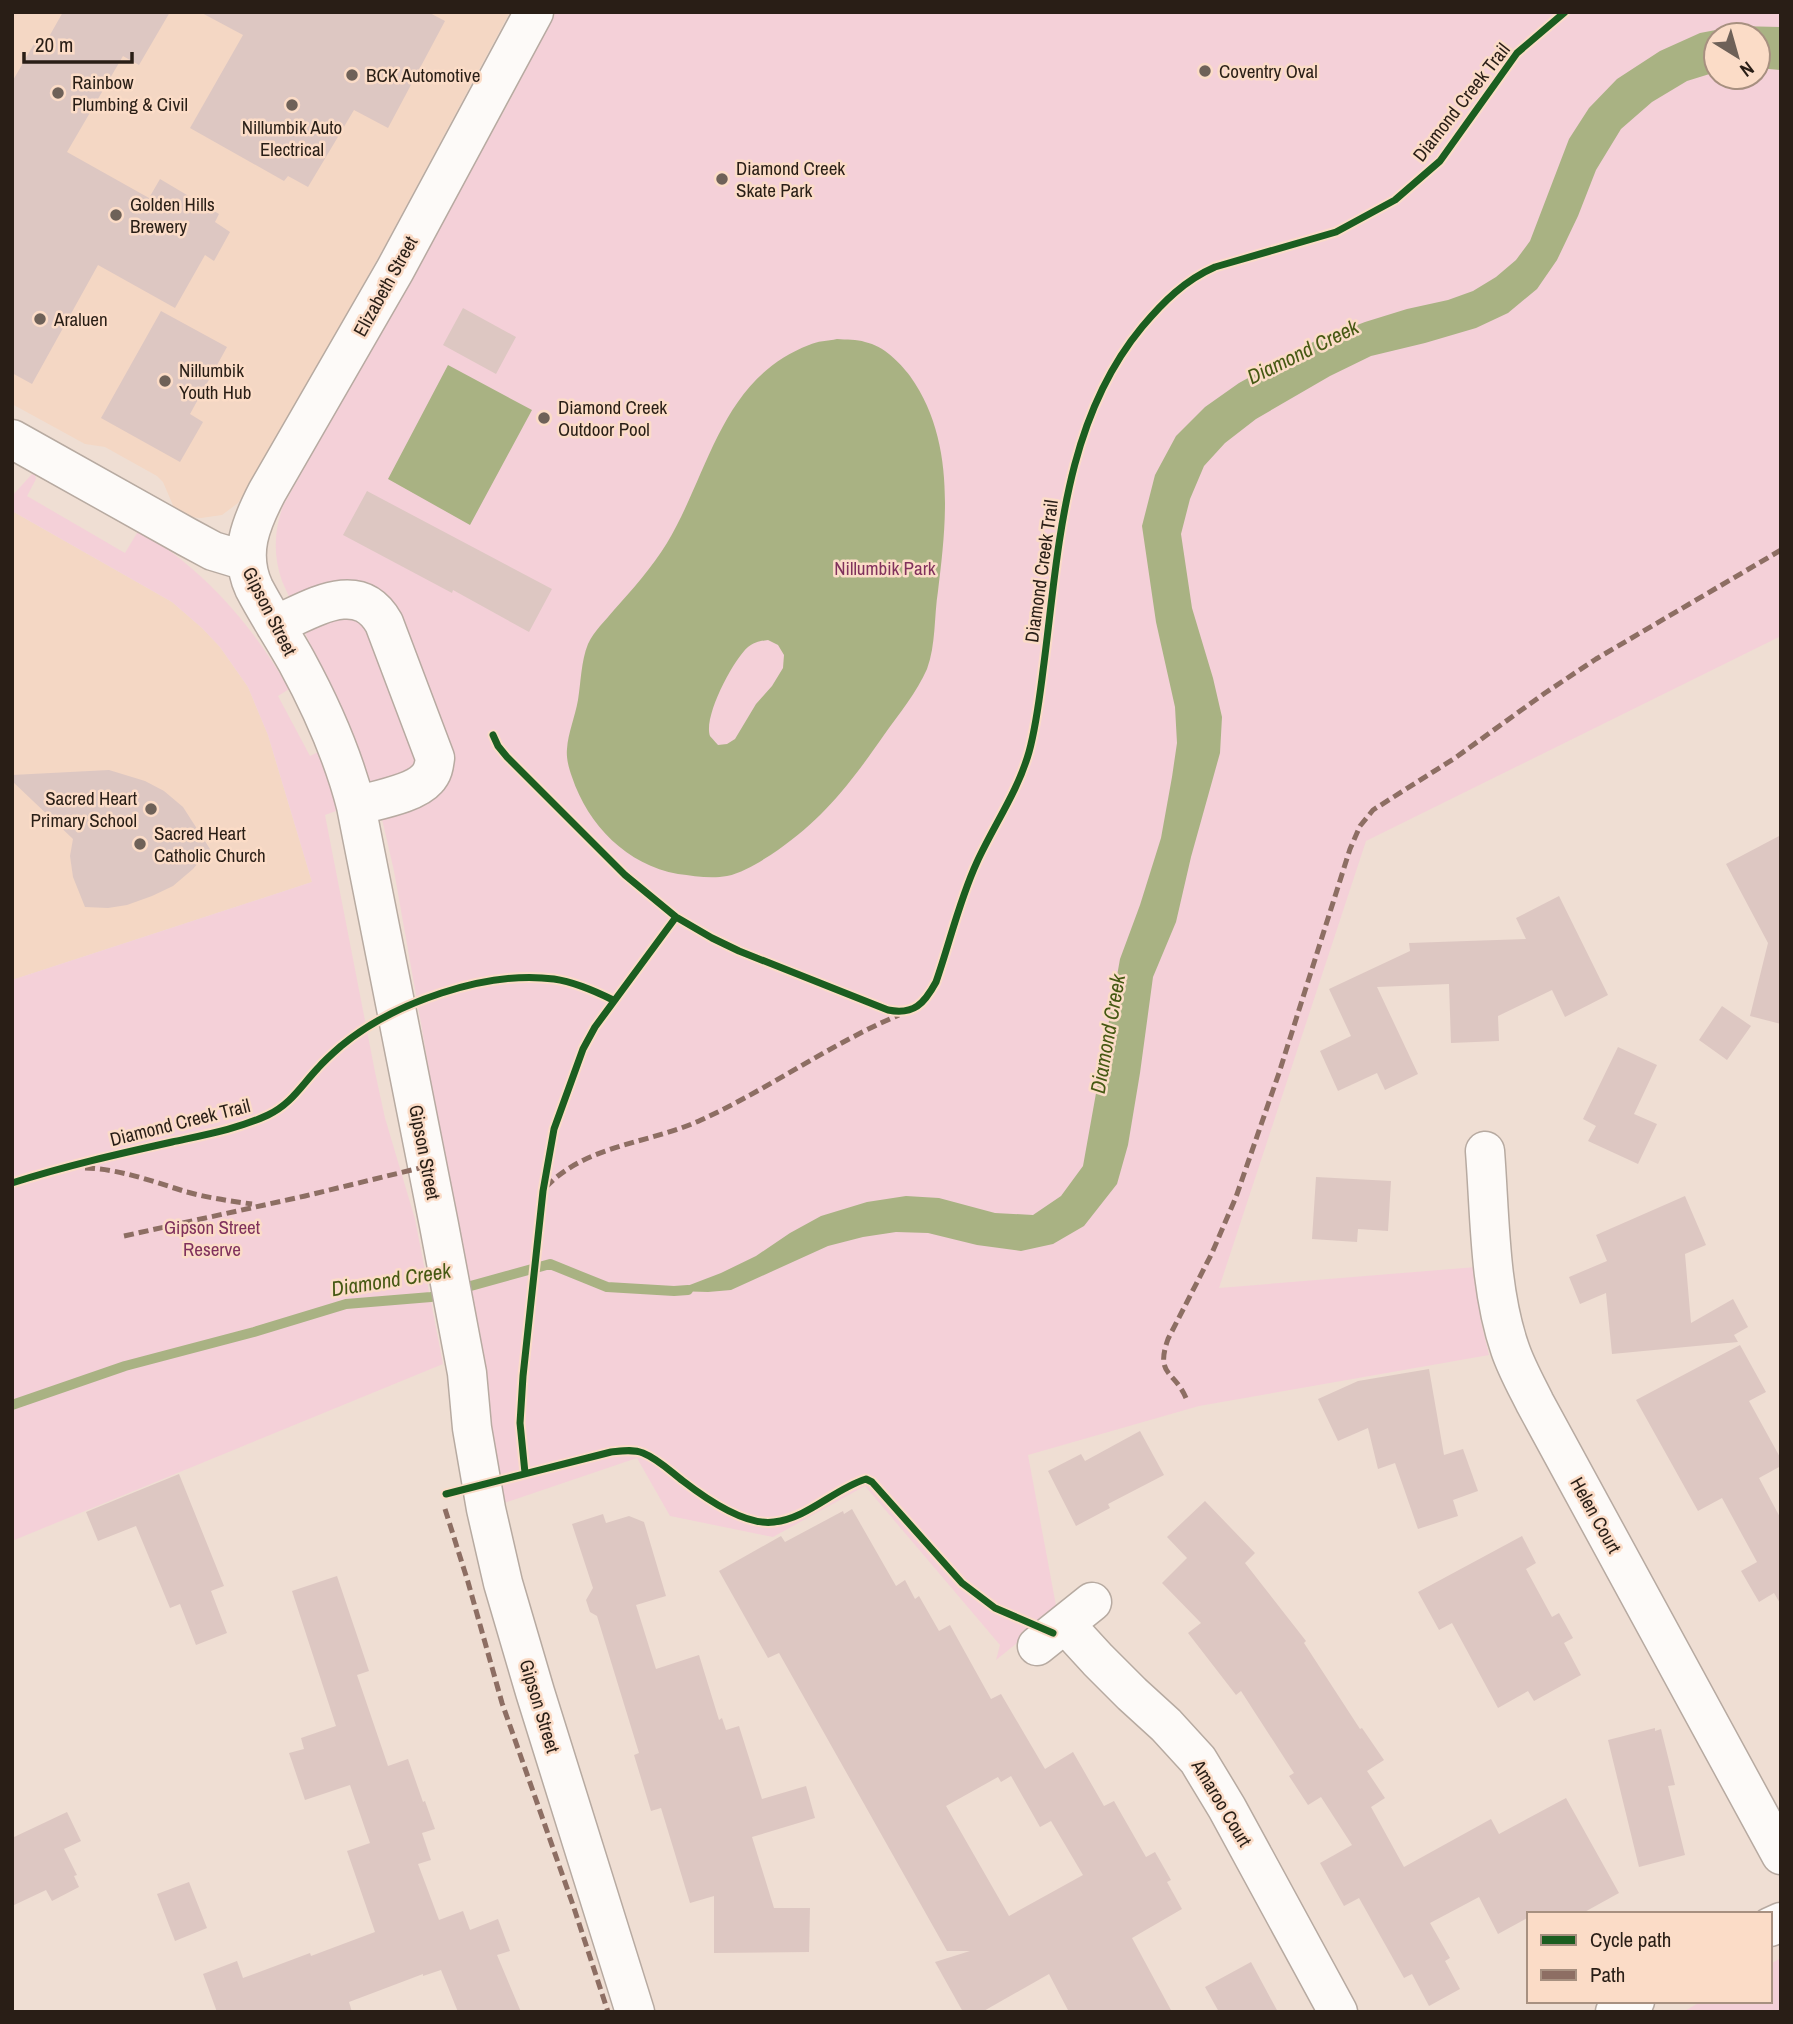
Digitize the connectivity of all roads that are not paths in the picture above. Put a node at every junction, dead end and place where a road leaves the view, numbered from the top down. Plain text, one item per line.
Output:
1 (534, 12) edge
2 (12, 439) edge
3 (246, 561) junction
4 (275, 625) junction
5 (356, 806) junction
6 (1485, 1151) dead end
7 (1065, 1624) dead end
8 (1781, 1855) edge
9 (1631, 2003) edge
10 (635, 2012) edge
11 (1338, 2012) edge
12 (1615, 2012) edge

1 - 3 street, Elizabeth Street
2 - 3 street, Gipson Street
3 - 4 street, Gipson Street
4 - 5 street, Gipson Street
4 - 5 street
5 - 10 street, Gipson Street
6 - 8 street, Helen Court
7 - 11 street, Amaroo Court
9 - 12 street

